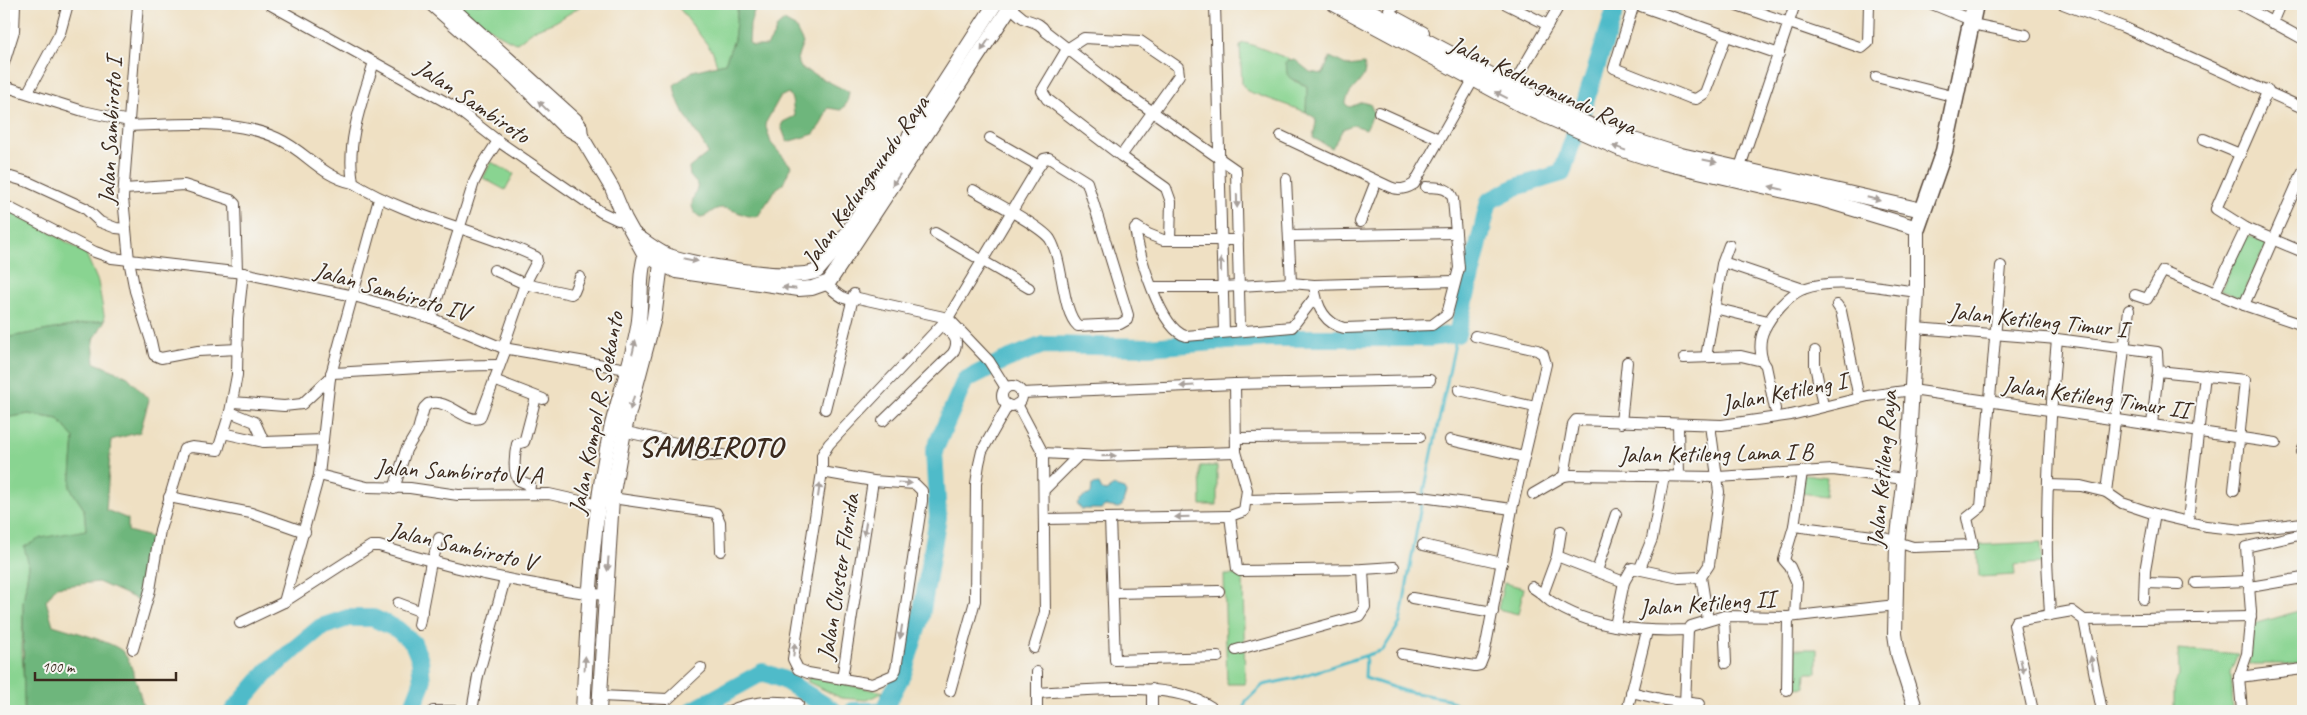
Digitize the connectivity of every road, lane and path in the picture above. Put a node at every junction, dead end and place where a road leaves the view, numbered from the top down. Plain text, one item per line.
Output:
1 (15, 4) edge
2 (68, 4) edge
3 (138, 4) edge
4 (269, 4) edge
5 (432, 4) edge
6 (447, 4) edge
7 (995, 4) edge
8 (1215, 4) edge
9 (1334, 4) edge
10 (1357, 4) edge
11 (1506, 4) edge
12 (1560, 4) edge
13 (1634, 4) edge
14 (1734, 4) edge
15 (1795, 4) edge
16 (1869, 4) edge
17 (1932, 4) edge
18 (1975, 4) edge
19 (2062, 4) edge
20 (2239, 4) edge
21 (2280, 4) edge
22 (1009, 5) edge
23 (1388, 13) edge
24 (1972, 22) junction
25 (1789, 23) junction
26 (2272, 23) junction
27 (1548, 25) junction
28 (2026, 35) dead end
29 (1726, 37) junction
30 (2303, 39) edge
31 (1067, 49) junction
32 (1779, 54) junction
33 (374, 62) junction
34 (4, 63) edge
35 (1475, 74) junction
36 (1876, 77) dead end
37 (1514, 84) junction
38 (4, 86) edge
39 (2268, 90) junction
40 (28, 92) junction
41 (1956, 97) junction
42 (2303, 108) edge
43 (1152, 112) junction
44 (1379, 112) dead end
45 (1548, 112) junction
46 (129, 124) junction
47 (581, 136) junction
48 (1281, 136) dead end
49 (990, 138) dead end
50 (1438, 138) junction
51 (2204, 139) dead end
52 (498, 141) junction
53 (2240, 154) junction
54 (1121, 156) junction
55 (1221, 161) junction
56 (1039, 166) junction
57 (2303, 170) edge
58 (1738, 173) junction
59 (4, 175) edge
60 (1286, 179) dead end
61 (1376, 181) junction
62 (353, 183) junction
63 (2301, 183) edge
64 (1426, 187) dead end
65 (124, 189) junction
66 (973, 190) dead end
67 (1825, 194) junction
68 (379, 199) junction
69 (4, 206) edge
70 (1922, 210) junction
71 (1012, 211) junction
72 (625, 219) junction
73 (1360, 222) dead end
74 (1917, 228) junction
75 (2246, 228) junction
76 (126, 229) junction
77 (459, 229) junction
78 (936, 233) dead end
79 (1456, 233) junction
80 (1290, 236) junction
81 (2273, 238) junction
82 (1170, 240) junction
83 (1238, 240) junction
84 (1221, 241) junction
85 (1729, 245) dead end
86 (647, 250) junction
87 (2303, 252) edge
88 (661, 259) junction
89 (129, 260) junction
90 (982, 261) junction
91 (1723, 262) junction
92 (2001, 266) dead end
93 (494, 270) dead end
94 (817, 271) junction
95 (240, 272) junction
96 (580, 277) dead end
97 (1454, 280) junction
98 (1291, 282) junction
99 (525, 284) junction
100 (1240, 284) junction
101 (1314, 285) junction
102 (828, 286) junction
103 (1152, 287) junction
104 (1222, 287) junction
105 (1029, 288) dead end
106 (1802, 290) junction
107 (1917, 292) junction
108 (2215, 294) junction
109 (2134, 295) dead end
110 (354, 296) junction
111 (855, 297) junction
112 (1315, 297) junction
113 (1837, 305) dead end
114 (2244, 305) junction
115 (1714, 308) junction
116 (2129, 310) dead end
117 (431, 318) junction
118 (945, 321) junction
119 (1768, 322) junction
120 (2303, 325) edge
121 (1915, 328) junction
122 (1240, 330) junction
123 (1224, 332) junction
124 (1994, 334) junction
125 (1475, 336) dead end
126 (2057, 339) junction
127 (2126, 348) junction
128 (238, 349) junction
129 (505, 349) junction
130 (1815, 351) dead end
131 (1706, 357) junction
132 (1684, 358) dead end
133 (1762, 361) junction
134 (1627, 362) dead end
135 (499, 365) junction
136 (635, 370) junction
137 (2158, 371) junction
138 (330, 375) junction
139 (2205, 375) junction
140 (494, 380) junction
141 (1430, 380) dead end
142 (1236, 384) junction
143 (1006, 388) junction
144 (1459, 390) dead end
145 (1912, 390) junction
146 (1021, 393) junction
147 (1859, 398) junction
148 (1989, 402) junction
149 (1012, 404) junction
150 (1824, 406) junction
151 (232, 407) junction
152 (1536, 407) junction
153 (825, 409) dead end
154 (1775, 409) dead end
155 (2050, 411) junction
156 (2116, 419) junction
157 (883, 421) dead end
158 (1621, 423) junction
159 (1678, 424) junction
160 (2152, 424) junction
161 (1710, 425) junction
162 (617, 430) junction
163 (2199, 431) junction
164 (223, 433) junction
165 (1420, 437) dead end
166 (1236, 438) junction
167 (2240, 438) junction
168 (323, 440) junction
169 (1450, 440) dead end
170 (264, 442) junction
171 (2276, 443) dead end
172 (1043, 452) junction
173 (1236, 452) junction
174 (723, 455) dead end
175 (1079, 455) junction
176 (1524, 457) junction
177 (822, 472) junction
178 (1802, 472) junction
179 (319, 475) junction
180 (1564, 476) junction
181 (1664, 476) junction
182 (1679, 476) junction
183 (1718, 477) junction
184 (1904, 479) junction
185 (873, 481) junction
186 (2048, 485) junction
187 (394, 489) junction
188 (1044, 490) junction
189 (2234, 490) dead end
190 (2106, 492) junction
191 (529, 493) junction
192 (1533, 494) dead end
193 (169, 497) junction
194 (612, 498) junction
195 (1247, 500) junction
196 (598, 505) junction
197 (1512, 509) junction
198 (1616, 514) dead end
199 (2155, 514) junction
200 (1230, 516) junction
201 (1110, 518) junction
202 (1044, 519) junction
203 (2188, 520) junction
204 (2303, 523) edge
205 (1794, 526) junction
206 (1561, 531) dead end
207 (305, 532) junction
208 (2303, 534) edge
209 (439, 538) dead end
210 (1897, 544) junction
211 (1423, 545) dead end
212 (721, 551) dead end
213 (1557, 556) junction
214 (432, 562) junction
215 (1502, 563) junction
216 (1394, 567) dead end
217 (1640, 568) junction
218 (1363, 569) junction
219 (1597, 571) junction
220 (1701, 577) junction
221 (2303, 578) edge
222 (505, 579) junction
223 (1624, 582) junction
224 (2144, 583) junction
225 (2196, 583) dead end
226 (2179, 584) dead end
227 (2249, 584) junction
228 (1532, 587) dead end
229 (1219, 591) dead end
230 (1113, 593) junction
231 (589, 594) junction
232 (606, 594) junction
233 (1543, 594) junction
234 (1412, 598) dead end
235 (2144, 599) dead end
236 (284, 602) junction
237 (398, 603) dead end
238 (1896, 605) junction
239 (422, 612) junction
240 (1493, 612) junction
241 (2050, 614) junction
242 (1724, 616) junction
243 (1792, 616) junction
244 (2251, 617) junction
245 (1708, 620) junction
246 (2084, 620) junction
247 (240, 623) dead end
248 (419, 625) dead end
249 (1614, 626) junction
250 (1688, 630) junction
251 (1647, 631) junction
252 (134, 648) dead end
253 (1034, 648) dead end
254 (1236, 650) dead end
255 (1402, 654) dead end
256 (1218, 657) dead end
257 (1726, 663) dead end
258 (701, 668) dead end
259 (2303, 669) edge
260 (1037, 672) dead end
261 (2239, 677) junction
262 (842, 679) junction
263 (1152, 689) junction
264 (1786, 690) dead end
265 (950, 691) dead end
266 (1630, 692) junction
267 (1037, 693) junction
268 (600, 696) junction
269 (798, 704) dead end
270 (1686, 704) junction
271 (1699, 704) dead end
272 (1628, 707) dead end
273 (454, 710) edge
274 (433, 711) edge
275 (472, 711) edge
276 (583, 711) edge
277 (599, 711) edge
278 (729, 711) edge
279 (1037, 711) edge
280 (1152, 711) edge
281 (1212, 711) edge
282 (1916, 711) edge
283 (2033, 711) edge
284 (2102, 711) edge
285 (2242, 711) edge

1 - 34 street
2 - 40 street
3 - 46 street, Jalan Sambiroto I
4 - 33 street, Jalan Sambiroto
47 -> 5 main road, Jalan Kedungmundu Raya
6 - 47 main road, Jalan Kedungmundu Raya
7 - 94 main road, Jalan Kedungmundu Raya
8 - 55 street
9 - 23 main road, Jalan Kedungmundu Raya
10 - 23 main road, Jalan Kedungmundu Raya
11 - 27 street
12 - 27 street
13 - 29 street
13 - 29 street
14 - 25 street
15 - 25 street
16 - 25 street
17 - 24 street
18 - 24 main road
19 - 39 street
20 - 26 street
21 - 26 street
22 - 31 street
22 -> 102 main road, Jalan Kedungmundu Raya
23 - 35 main road, Jalan Kedungmundu Raya
23 - 37 street
24 - 28 street
24 - 41 main road
25 - 32 street
26 - 30 street
27 - 37 street
29 - 32 street
31 - 43 street
31 - 43 street
31 - 54 street
32 - 58 street
33 - 52 street, Jalan Sambiroto
33 - 62 street
35 - 37 main road, Jalan Kedungmundu Raya
45 -> 35 main road, Jalan Kedungmundu Raya
35 - 50 street
36 - 41 street
37 - 45 main road, Jalan Kedungmundu Raya
38 - 40 street
39 - 42 street
39 - 53 street
40 - 46 street
41 - 70 main road
43 - 54 street
43 - 55 street
44 - 50 street
45 - 58 main road, Jalan Kedungmundu Raya
46 - 62 street
46 - 65 street, Jalan Sambiroto I
47 - 72 main road, Jalan Kedungmundu Raya
48 - 61 street
49 - 56 street
50 - 61 street
51 - 53 street
52 - 72 street, Jalan Sambiroto
52 - 77 street
53 - 75 street
54 - 82 street
55 -> 83 street
55 - 84 street
56 - 71 street, Jalan Cluster Florida
56 - 71 street
57 - 63 street
58 - 67 main road, Jalan Kedungmundu Raya
59 - 76 street
60 - 80 street
61 - 73 street
62 - 68 street
63 - 81 street
64 - 79 street
65 - 76 street, Jalan Sambiroto I
65 - 95 street
66 - 71 street
67 -> 70 main road, Jalan Kedungmundu Raya
67 - 74 main road, Jalan Kedungmundu Raya
68 - 77 street
68 - 110 street
69 - 89 street, Jalan Sambiroto IV
70 - 74 main road
71 - 90 street, Jalan Cluster Florida
72 - 86 main road, Jalan Kedungmundu Raya
74 - 107 main road, Jalan Ketileng Raya
75 - 81 street
75 - 108 street
76 - 89 street, Jalan Sambiroto I
77 - 99 street
77 - 117 street
78 - 90 street
79 - 80 street
79 - 97 street
80 - 98 street
81 - 87 street
81 - 114 street
82 - 84 street
82 - 103 street
83 - 84 street
83 - 100 street
104 -> 84 street
85 - 91 street
86 - 88 main road, Jalan Kedungmundu Raya
136 -> 86 main road, Jalan Kompol R. Soekanto
88 -> 94 main road, Jalan Kedungmundu Raya
102 -> 88 main road, Jalan Kedungmundu Raya
88 - 136 main road, Jalan Kompol R. Soekanto
89 - 95 street, Jalan Sambiroto IV
89 - 128 street, Jalan Sambiroto I
90 - 105 street
90 - 118 street, Jalan Cluster Florida
91 - 106 street
91 - 115 street
92 - 124 street
93 - 99 street
94 - 102 main road
95 - 110 street, Jalan Sambiroto IV
95 - 128 street
96 - 99 street
97 - 101 street
97 - 112 street
98 - 100 street
98 - 101 street
99 - 129 street
100 - 104 street
100 - 122 street
101 - 112 street
102 - 111 street
103 - 104 street
103 - 123 street
104 - 123 street
106 - 107 street
106 - 119 street
107 - 121 main road, Jalan Ketileng Raya
108 - 109 street
108 - 114 street
110 - 117 street, Jalan Sambiroto IV
110 - 138 street
111 - 118 street
111 - 153 street
112 - 122 street
113 - 147 street
114 - 120 street
115 - 119 street
115 - 131 street
116 - 127 street
117 - 129 street, Jalan Sambiroto IV
118 - 143 street
118 - 157 street
118 - 177 street, Jalan Cluster Florida
119 - 133 street
121 - 124 street, Jalan Ketileng Timur I
121 - 145 main road, Jalan Ketileng Raya
122 - 123 street
124 - 126 street, Jalan Ketileng Timur I
124 - 148 street
125 - 152 street
126 - 127 street, Jalan Ketileng Timur I
126 - 155 street
127 - 137 street, Jalan Ketileng Timur I
127 - 156 street
128 - 151 street
129 - 135 street
129 - 136 street, Jalan Sambiroto IV
130 - 150 street
131 - 132 street
131 - 133 street
133 - 154 street
134 - 158 street
135 - 138 street
135 - 140 street
136 - 162 main road, Jalan Kompol R. Soekanto
137 - 139 street
137 - 160 street
138 - 151 street
138 - 168 street
139 - 163 street
139 - 167 street
140 - 187 street
140 - 191 street
141 - 142 street
142 -> 146 street
142 - 166 street
143 - 146 street
143 - 149 street
144 - 152 street
145 - 147 street, Jalan Ketileng I
145 - 148 street, Jalan Ketileng Timur II
145 - 184 main road, Jalan Ketileng Raya
146 - 149 street
147 - 150 street, Jalan Ketileng I
148 - 155 street, Jalan Ketileng Timur II
148 - 210 street
149 - 172 street
149 - 265 street
150 - 161 street, Jalan Ketileng I
151 - 164 street
151 - 170 street
152 - 176 street
155 - 156 street, Jalan Ketileng Timur II
155 - 186 street
156 - 160 street, Jalan Ketileng Timur II
156 - 190 street
158 - 159 street, Jalan Ketileng I
158 - 180 street, Jalan Ketileng I
159 - 161 street, Jalan Ketileng I
159 - 182 street
160 - 163 street, Jalan Ketileng Timur II
161 - 183 street
162 - 174 street
162 - 194 main road, Jalan Kompol R. Soekanto
162 - 196 main road, Jalan Kompol R. Soekanto
163 - 167 street, Jalan Ketileng Timur II
163 - 203 street
164 - 170 street
164 - 193 street
165 - 166 street
166 - 173 street
167 - 171 street, Jalan Ketileng Timur II
167 - 189 street
168 - 170 street
168 - 179 street
169 - 176 street
172 - 175 street
172 - 188 street
175 -> 173 street
173 - 195 street
175 - 188 street
176 - 197 street
177 - 185 street
262 -> 177 street, Jalan Cluster Florida
178 - 183 street, Jalan Ketileng Lama I B
178 - 184 street, Jalan Ketileng Lama I B
178 - 205 street
179 - 187 street, Jalan Sambiroto V A
179 - 207 street
180 - 181 street, Jalan Ketileng Lama I B
180 - 192 street
181 - 182 street, Jalan Ketileng Lama I B
181 - 217 street
182 - 183 street, Jalan Ketileng Lama I B
183 - 220 street
184 - 210 main road, Jalan Ketileng Raya
185 -> 262 street, Jalan Cluster Florida
185 -> 262 street
186 - 190 street
186 - 241 street
187 - 191 street, Jalan Sambiroto V A
188 - 202 street
190 - 199 street
191 - 196 street, Jalan Sambiroto V A
193 - 207 street
193 - 252 street
194 - 212 street
194 -> 232 main road, Jalan Kompol R. Soekanto
195 - 197 street
195 - 200 street
196 - 231 main road, Jalan Kompol R. Soekanto
197 - 215 street
198 - 219 street
199 - 203 street
199 - 224 street
200 -> 201 street
200 - 218 street
201 - 202 street
201 - 230 street
202 - 253 street
203 - 204 street
205 - 210 street
205 - 243 street
206 - 213 street
207 - 236 street
208 - 227 street
209 - 214 street
210 - 238 main road, Jalan Ketileng Raya
211 - 215 street
213 - 219 street
213 - 233 street
214 - 222 street, Jalan Sambiroto V
214 - 236 street, Jalan Sambiroto V
214 - 239 street
215 - 240 street
216 - 218 street
217 - 220 street
217 - 223 street
218 - 254 street
219 - 223 street
220 - 245 street
221 - 227 street
222 - 231 street, Jalan Sambiroto V
222 - 275 street
223 - 249 street
224 - 226 street
224 - 235 street
225 - 227 street
227 - 244 street
228 - 233 street, Jalan Ketileng II
229 - 230 street
230 - 256 street
231 - 232 street, Jalan Sambiroto V
276 -> 231 main road, Jalan Kompol R. Soekanto
232 - 268 main road, Jalan Kompol R. Soekanto
233 - 249 street, Jalan Ketileng II
234 - 240 street
236 - 247 street, Jalan Sambiroto V
237 - 239 street
238 - 243 street, Jalan Ketileng II
238 - 282 main road, Jalan Ketileng Raya
239 - 248 street
240 - 255 street
241 - 246 street
241 -> 283 street
242 - 243 street, Jalan Ketileng II
242 - 245 street, Jalan Ketileng II
242 - 257 street
243 - 264 street
244 - 246 street
244 - 261 street
245 - 250 street, Jalan Ketileng II
284 -> 246 street
249 - 251 street, Jalan Ketileng II
250 - 251 street, Jalan Ketileng II
250 - 270 street
251 - 266 street
258 - 268 street
259 - 261 street
260 - 267 street
261 - 285 street
263 - 267 street
263 - 280 street
263 - 281 street
266 - 270 street
266 - 272 street
267 - 279 street
268 - 277 main road, Jalan Kompol R. Soekanto
269 - 278 street
270 - 271 street
273 - 274 street

